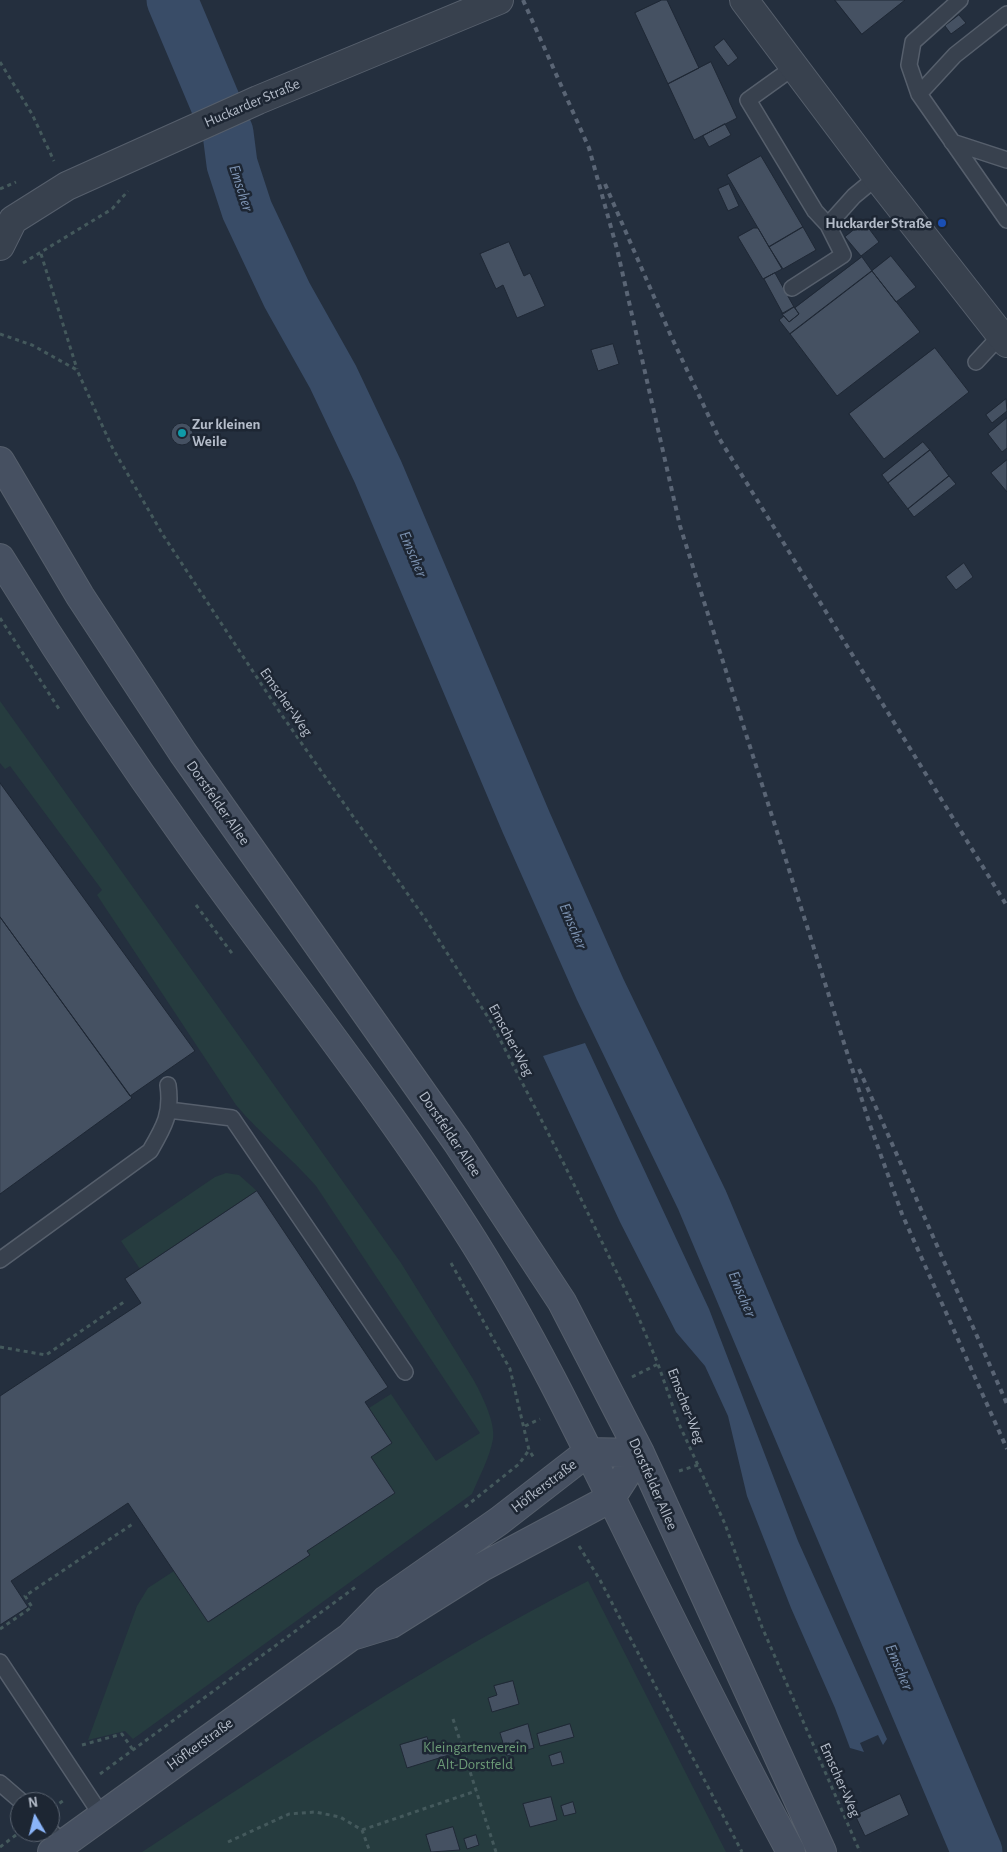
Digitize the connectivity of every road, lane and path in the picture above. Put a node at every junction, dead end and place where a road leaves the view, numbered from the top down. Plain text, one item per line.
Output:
1 (499, 0) edge
2 (744, 0) edge
3 (960, 0) edge
4 (1006, 12) edge
5 (0, 62) edge
6 (794, 67) junction
7 (920, 94) junction
8 (952, 142) junction
9 (1007, 160) edge
10 (877, 177) junction
11 (67, 186) junction
12 (132, 186) dead end
13 (6, 219) edge
14 (1007, 220) edge
15 (828, 225) junction
16 (41, 254) junction
17 (8, 256) edge
18 (792, 288) dead end
19 (0, 334) edge
20 (1004, 339) edge
21 (976, 362) dead end
22 (77, 370) junction
23 (0, 461) edge
24 (0, 558) edge
25 (0, 618) edge
26 (63, 714) dead end
27 (192, 900) dead end
28 (238, 962) dead end
29 (168, 1085) dead end
30 (169, 1110) junction
31 (448, 1258) dead end
32 (0, 1260) edge
33 (124, 1302) dead end
34 (0, 1347) edge
35 (658, 1364) junction
36 (405, 1372) dead end
37 (623, 1381) dead end
38 (542, 1419) dead end
39 (525, 1426) junction
40 (588, 1452) junction
41 (640, 1453) junction
42 (611, 1498) junction
43 (458, 1512) dead end
44 (134, 1523) dead end
45 (578, 1544) dead end
46 (363, 1582) dead end
47 (0, 1629) edge
48 (350, 1637) junction
49 (0, 1662) edge
50 (453, 1719) dead end
51 (59, 1750) junction
52 (133, 1750) junction
53 (0, 1783) edge
54 (83, 1786) junction
55 (476, 1791) junction
56 (10, 1792) edge
57 (60, 1803) edge
58 (102, 1816) junction
59 (362, 1830) junction
60 (60, 1839) edge
61 (228, 1842) dead end
62 (370, 1852) edge
63 (496, 1852) edge
64 (742, 1852) edge
65 (792, 1852) edge
66 (822, 1852) edge
67 (860, 1852) edge

1 - 11 street, Huckarder Straße
2 - 6 street
3 - 7 lane
4 - 7 lane
5 - 11 path
6 - 10 street
6 - 15 lane
7 - 8 lane
8 - 9 lane
8 - 14 lane
10 - 15 lane
10 - 20 street
11 - 13 street, Huckarder Straße
12 - 16 path
13 - 17 street, Huckarder Straße
15 - 18 lane
16 - 17 path
16 - 22 path, Emscher-Weg
19 - 22 path
20 - 21 lane
22 - 35 path, Emscher-Weg
23 - 41 main road, Dorstfelder Allee
24 - 40 main road
25 - 26 path
27 - 28 path
29 - 30 lane
30 - 32 lane
30 - 36 lane
31 - 39 path
33 - 34 path
35 - 37 path
35 - 67 path, Emscher-Weg
38 - 39 path
39 - 43 path
40 - 41 main road, Höfkerstraße
40 - 42 main road
40 - 48 main road, Höfkerstraße
41 - 42 main road, Höfkerstraße
41 - 66 main road, Dorstfelder Allee
42 - 48 main road, Höfkerstraße
42 - 65 main road
44 - 47 path
45 - 64 path
46 - 52 path
48 - 58 main road, Höfkerstraße
49 - 51 lane
50 - 55 path
51 - 52 path
51 - 54 lane
52 - 54 path
53 - 56 lane
54 - 57 path
54 - 58 lane
55 - 59 path
55 - 63 path
58 - 60 main road, Höfkerstraße
59 - 61 path
59 - 62 path

